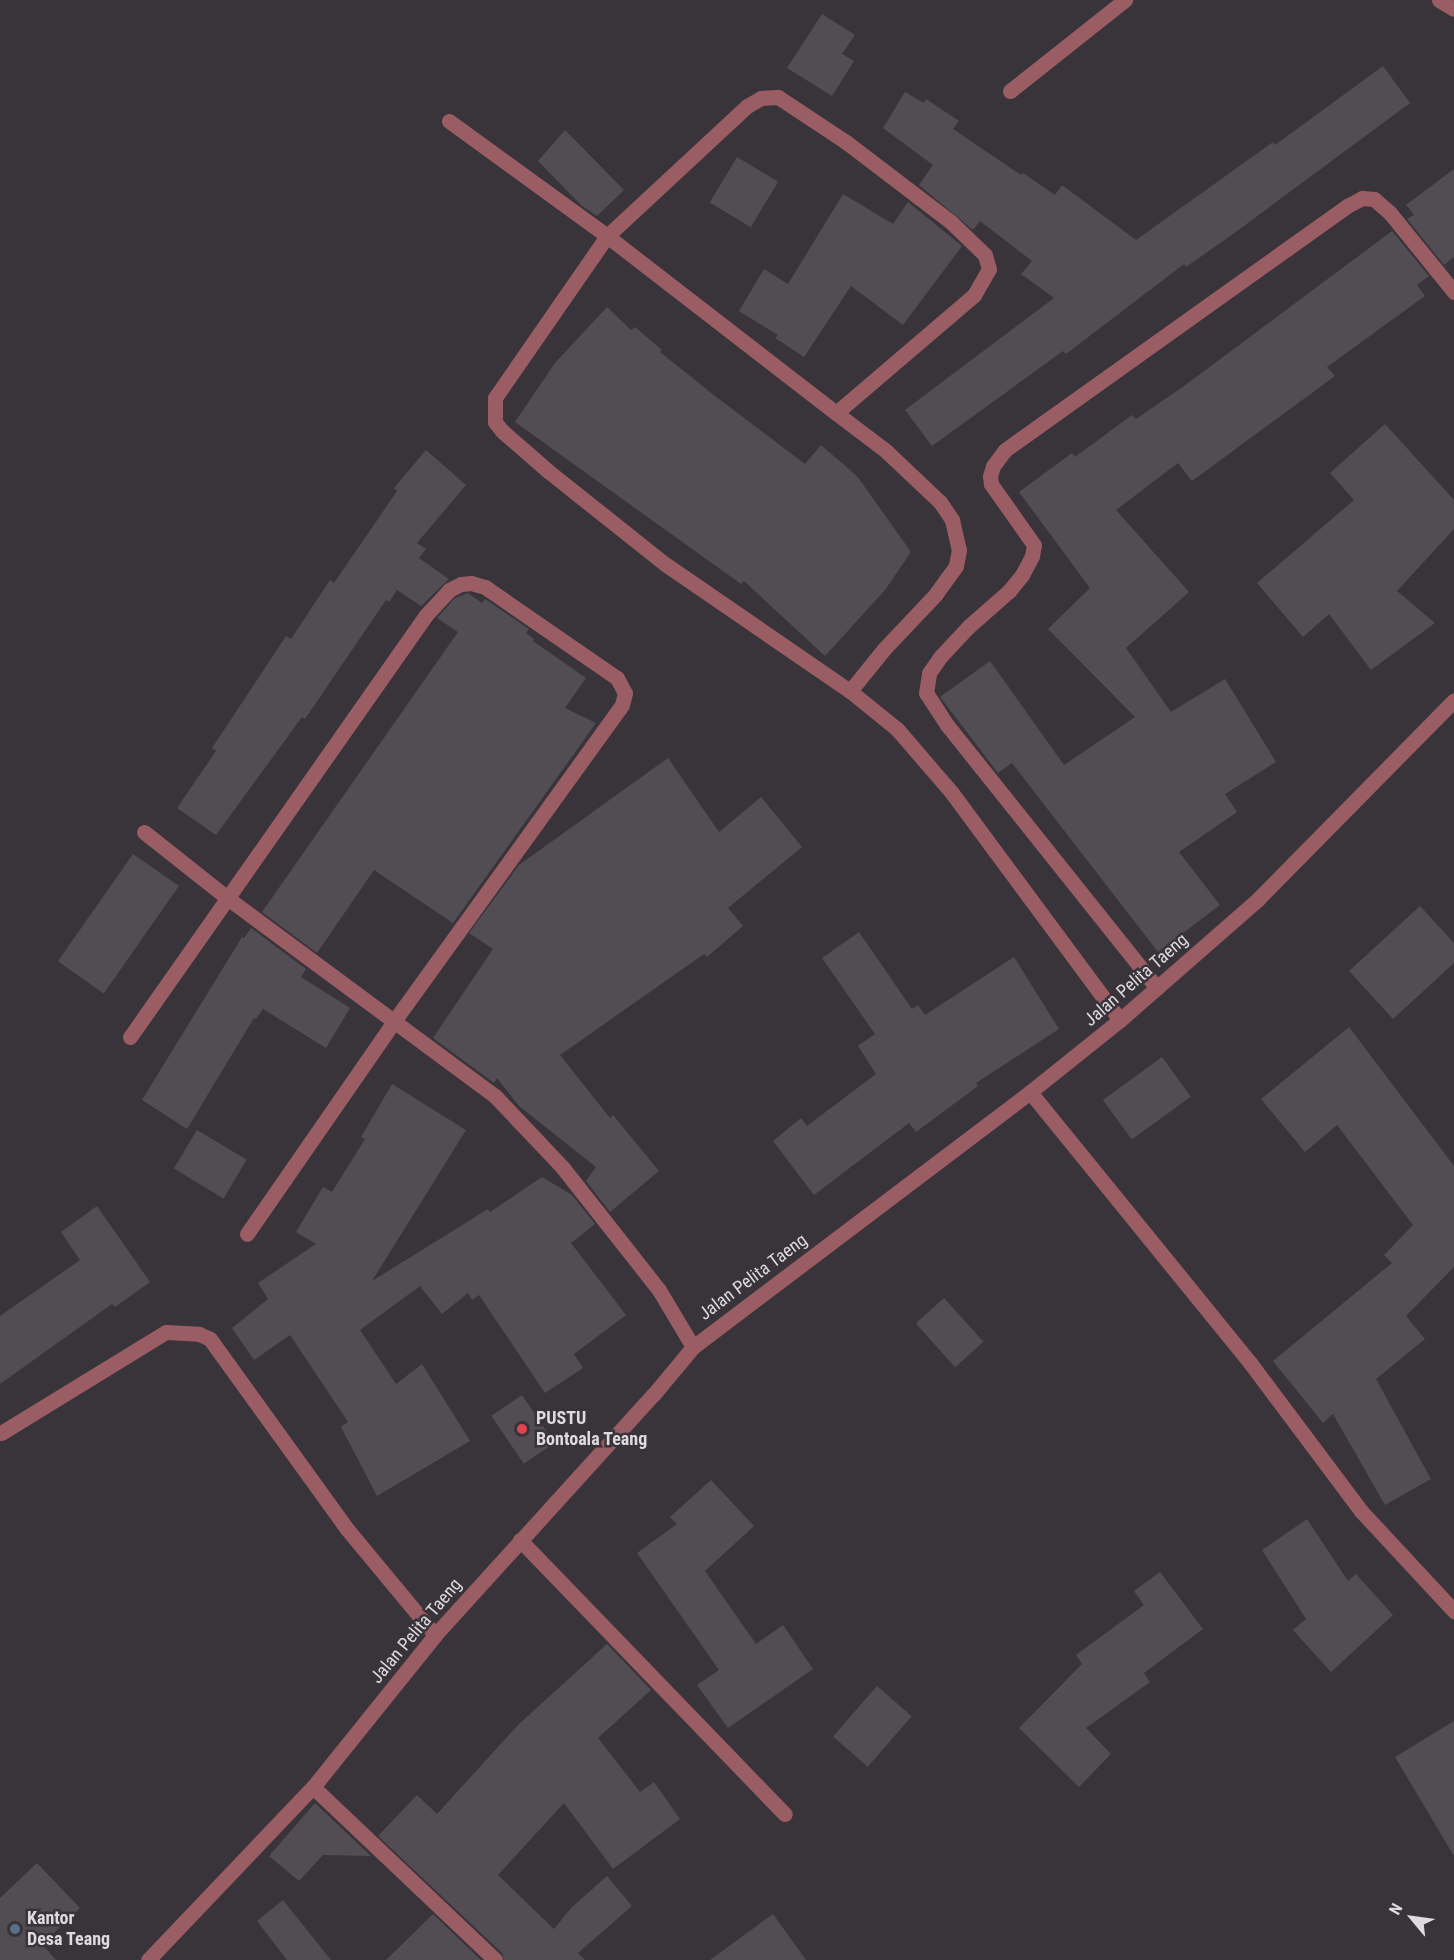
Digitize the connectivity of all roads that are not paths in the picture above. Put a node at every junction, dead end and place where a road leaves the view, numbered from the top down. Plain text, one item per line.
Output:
1 (1125, 0) edge
2 (1439, 0) edge
3 (1454, 9) edge
4 (1010, 91) dead end
5 (449, 121) dead end
6 (607, 236) junction
7 (1454, 292) edge
8 (836, 413) junction
9 (850, 691) junction
10 (1454, 700) edge
11 (144, 832) dead end
12 (226, 897) junction
13 (1157, 988) junction
14 (395, 1020) junction
15 (1120, 1020) junction
16 (130, 1037) dead end
17 (1030, 1092) junction
18 (247, 1234) dead end
19 (693, 1347) junction
20 (1, 1433) edge
21 (520, 1540) junction
22 (1454, 1611) edge
23 (435, 1635) junction
24 (313, 1787) junction
25 (785, 1814) dead end
26 (148, 1960) edge
27 (495, 1960) edge

1 - 4 street
2 - 3 street
5 - 6 street
6 - 8 street
6 - 8 street
6 - 9 street
7 - 13 street
8 - 9 street
9 - 15 street
10 - 13 street, Jalan Pelita Taeng
11 - 12 street
12 - 14 street
12 - 14 street
12 - 16 street
13 - 15 street, Jalan Pelita Taeng
14 - 18 street
14 - 19 street
15 - 17 street, Jalan Pelita Taeng
17 - 19 street, Jalan Pelita Taeng
17 - 22 street
19 - 21 street, Jalan Pelita Taeng
20 - 23 street
21 - 23 street, Jalan Pelita Taeng
21 - 25 street
23 - 24 street, Jalan Pelita Taeng
24 - 26 street, Jalan Pelita Taeng
24 - 27 street

